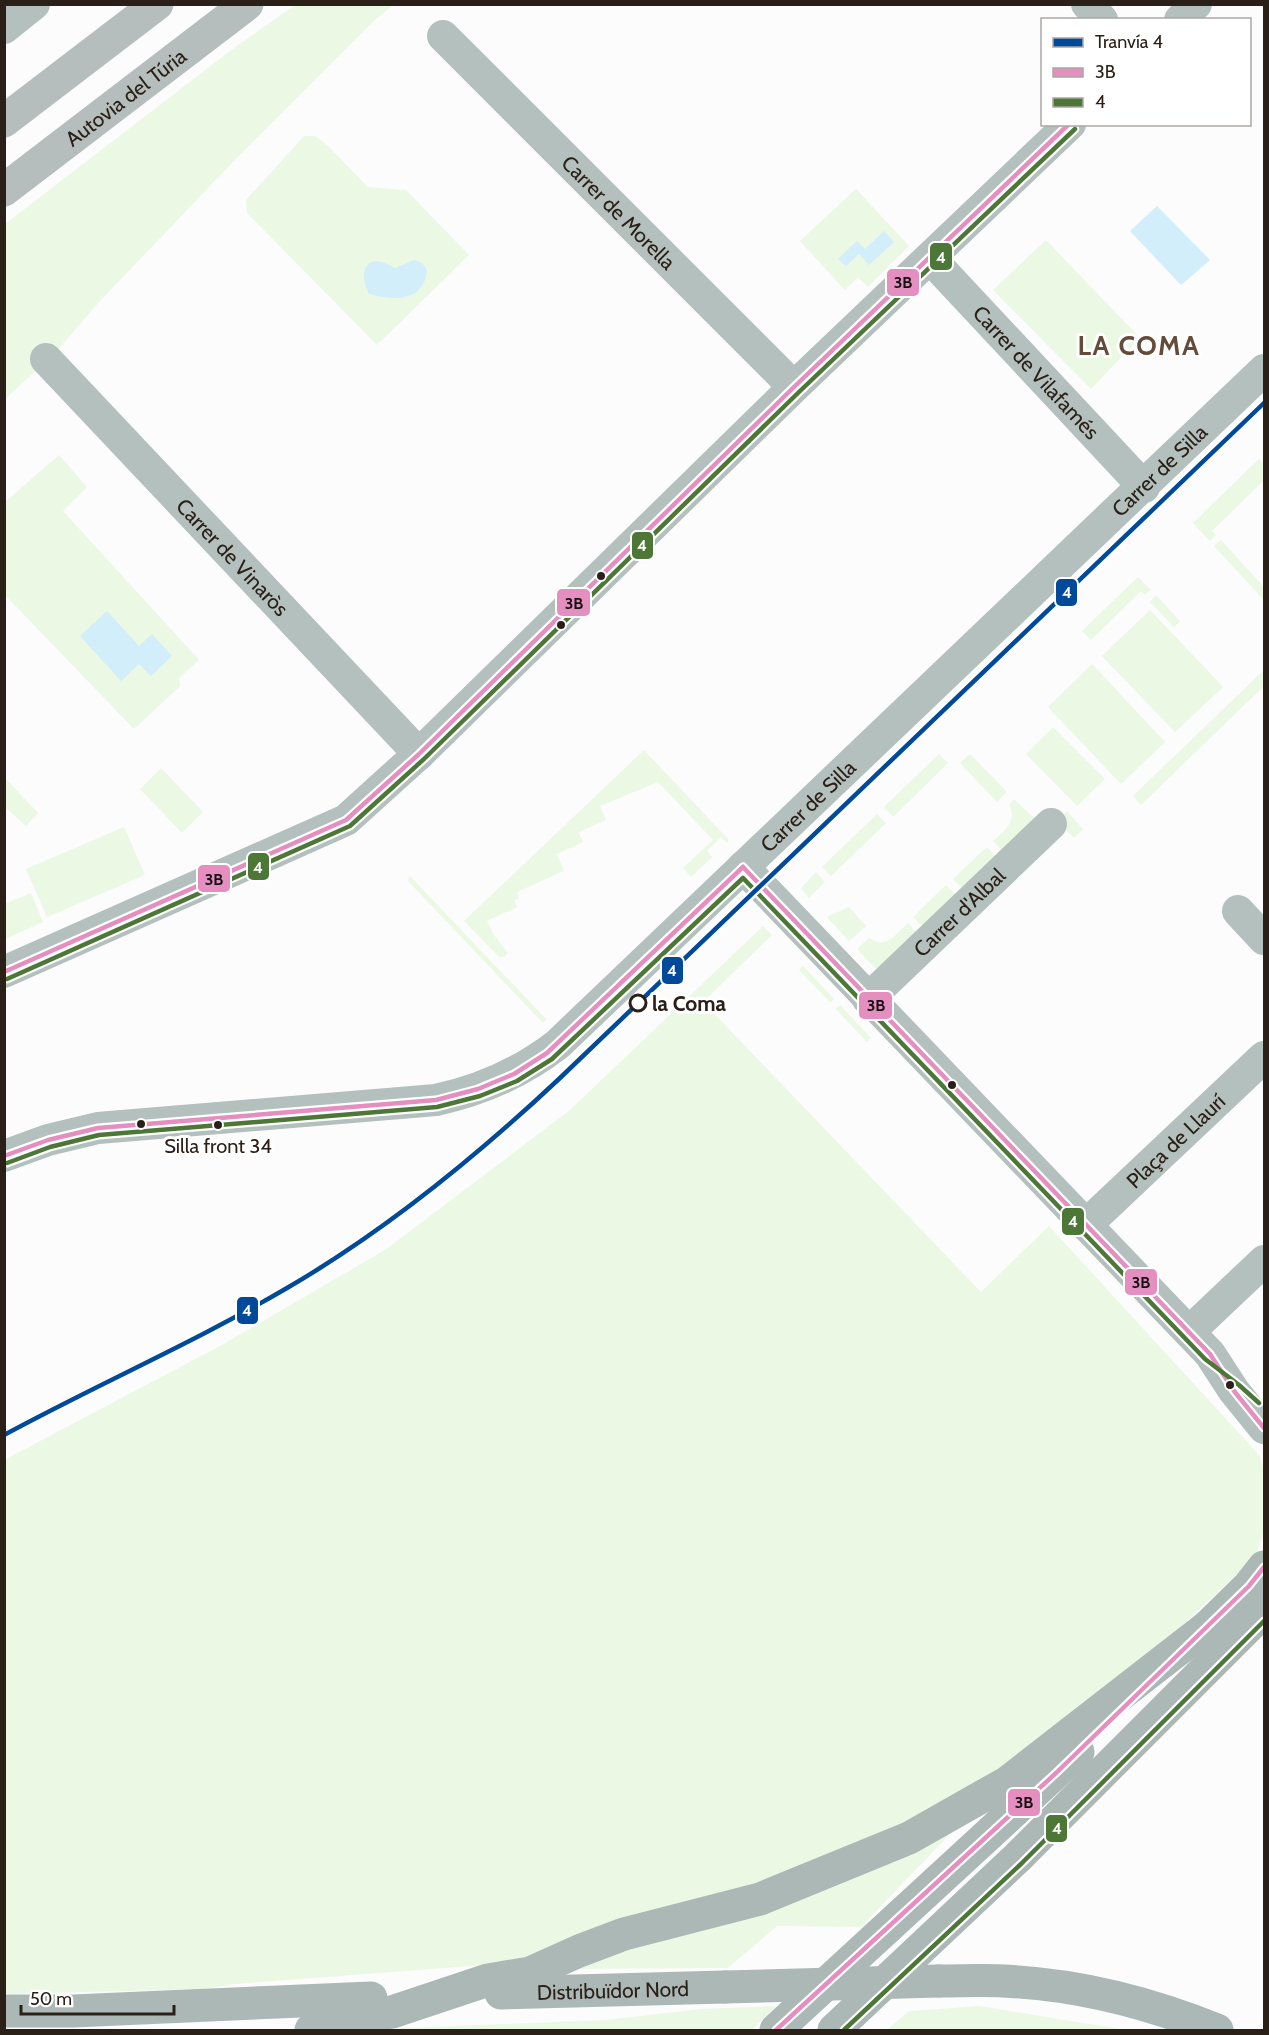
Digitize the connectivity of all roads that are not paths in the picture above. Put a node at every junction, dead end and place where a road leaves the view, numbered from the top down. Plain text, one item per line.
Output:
1 (157, 4) edge
2 (247, 4) edge
3 (1087, 4) edge
4 (1196, 4) edge
5 (1100, 18) edge
6 (1182, 18) edge
7 (443, 36) dead end
8 (4, 121) edge
9 (1068, 126) edge
10 (4, 190) edge
11 (930, 258) junction
12 (46, 359) dead end
13 (1264, 370) edge
14 (794, 387) junction
15 (1144, 486) junction
16 (419, 754) junction
17 (1051, 824) dead end
18 (742, 867) junction
19 (1238, 911) dead end
20 (1264, 939) edge
21 (4, 972) edge
22 (868, 999) junction
23 (1264, 1057) edge
24 (4, 1156) edge
25 (1086, 1225) junction
26 (1264, 1261) edge
27 (1199, 1343) junction
28 (1264, 1397) edge
29 (1264, 1428) edge
30 (1264, 1567) edge
31 (1264, 1611) edge
32 (1210, 1624) junction
33 (445, 1995) junction
34 (4, 2011) edge
35 (4, 2030) edge
36 (10, 2031) edge
37 (311, 2031) edge
38 (776, 2031) edge
39 (834, 2031) edge
40 (1217, 2031) edge

1 - 8 highway
2 - 10 highway, Autovia del Túria
3 - 5 street
4 - 6 street
7 - 14 street, Carrer de Morella
9 - 11 street
11 - 14 street
11 - 15 street, Carrer de Vilafamés
12 - 16 street, Carrer de Vinaròs
13 - 15 street, Carrer de Silla
14 - 16 street
15 - 18 street, Carrer de Silla
16 - 21 street
17 - 22 street, Carrer d'Albal
18 - 22 street
18 - 24 street, Carrer de Silla
19 - 20 street
22 - 25 street
23 - 25 street, Plaça de Llaurí
25 - 27 street
26 - 27 street
27 - 28 street
27 - 29 street
30 - 32 main road
31 - 39 main road
32 - 33 main road
32 - 38 main road
33 - 34 main road, Distribuïdor Nord
33 - 37 main road
33 - 40 main road, Distribuïdor Nord, bridge
35 - 36 main road

